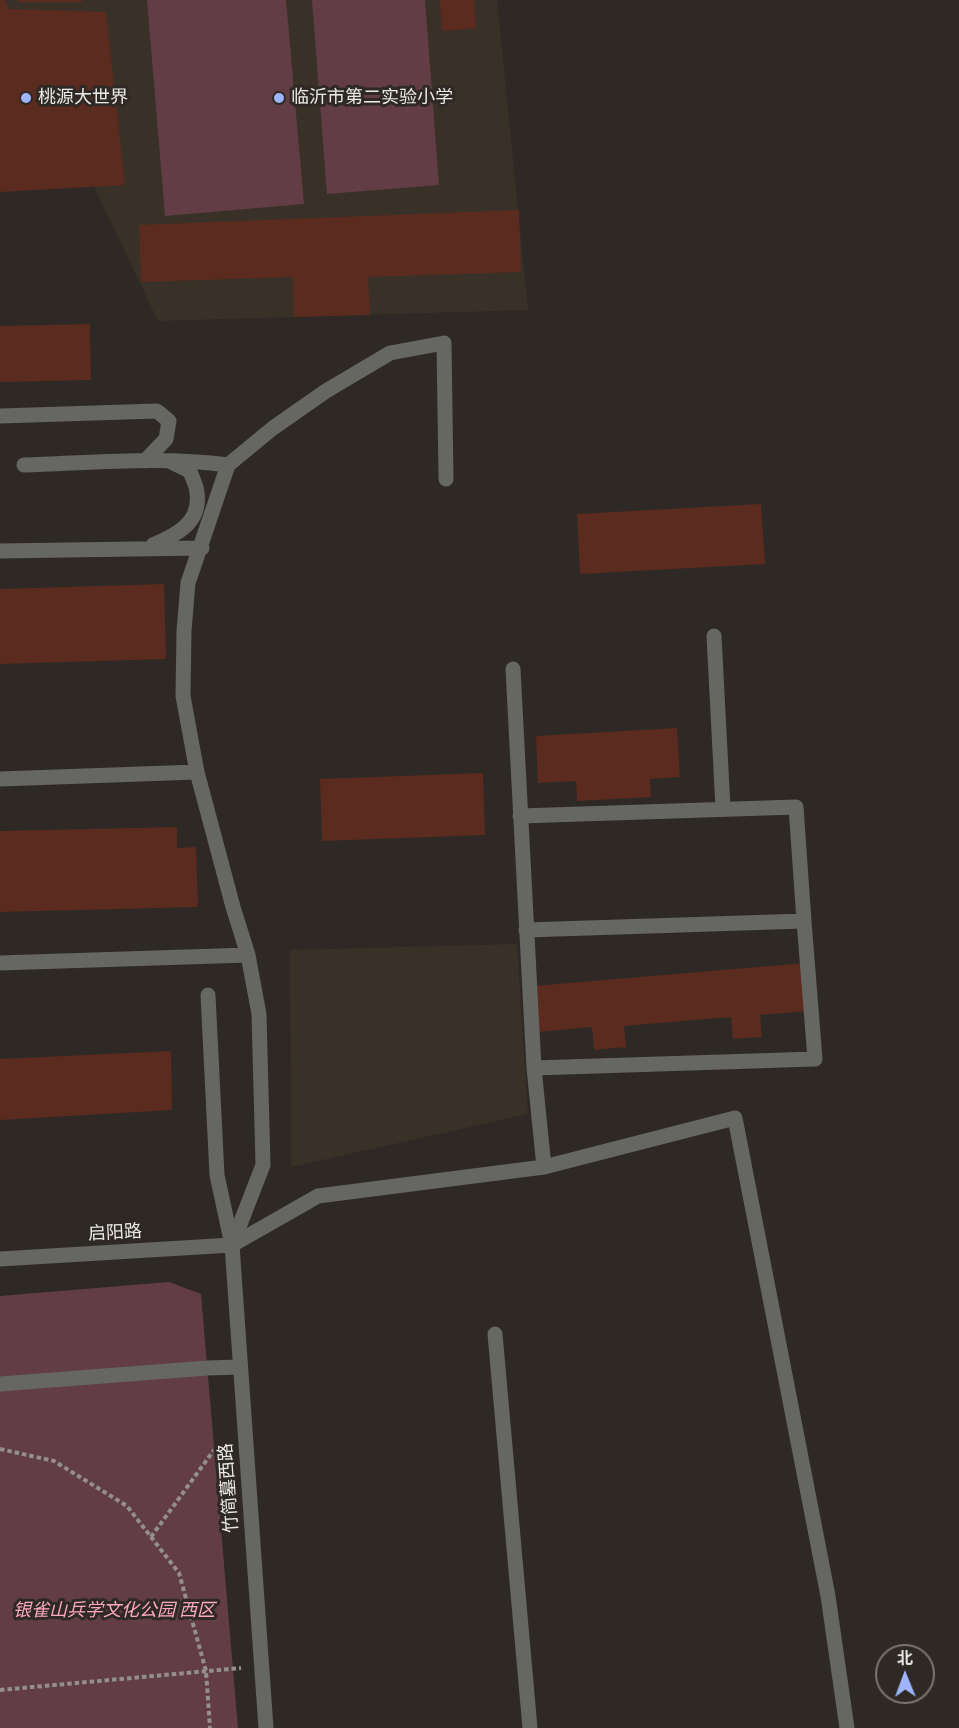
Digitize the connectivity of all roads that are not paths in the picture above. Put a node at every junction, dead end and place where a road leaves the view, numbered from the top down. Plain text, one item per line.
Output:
1 (0, 416) edge
2 (168, 460) junction
3 (145, 461) junction
4 (24, 465) dead end
5 (228, 465) junction
6 (446, 479) dead end
7 (202, 548) junction
8 (146, 549) junction
9 (0, 551) edge
10 (714, 636) dead end
11 (513, 669) dead end
12 (197, 772) junction
13 (0, 779) edge
14 (723, 808) junction
15 (520, 816) junction
16 (804, 921) junction
17 (526, 930) junction
18 (248, 955) junction
19 (0, 963) edge
20 (208, 995) dead end
21 (534, 1068) junction
22 (544, 1167) junction
23 (232, 1245) junction
24 (0, 1259) edge
25 (495, 1334) dead end
26 (240, 1367) junction
27 (0, 1384) edge
28 (266, 1728) edge
29 (530, 1728) edge
30 (847, 1728) edge

1 - 3 street
2 - 3 street
2 - 5 street
2 - 8 street
3 - 4 street
5 - 6 street
5 - 7 street
7 - 8 street
7 - 12 street
8 - 9 street
10 - 14 street
11 - 15 street
12 - 13 street
12 - 18 street
14 - 15 street
14 - 16 street
15 - 17 street
16 - 17 street
16 - 21 street
17 - 21 street
18 - 19 street
18 - 23 street
20 - 23 street, 竹简墓西路
21 - 22 street
22 - 23 street
22 - 30 street
23 - 24 street, 启阳路
23 - 26 street, 竹简墓西路
25 - 29 street
26 - 27 street
26 - 28 street, 竹简墓西路

